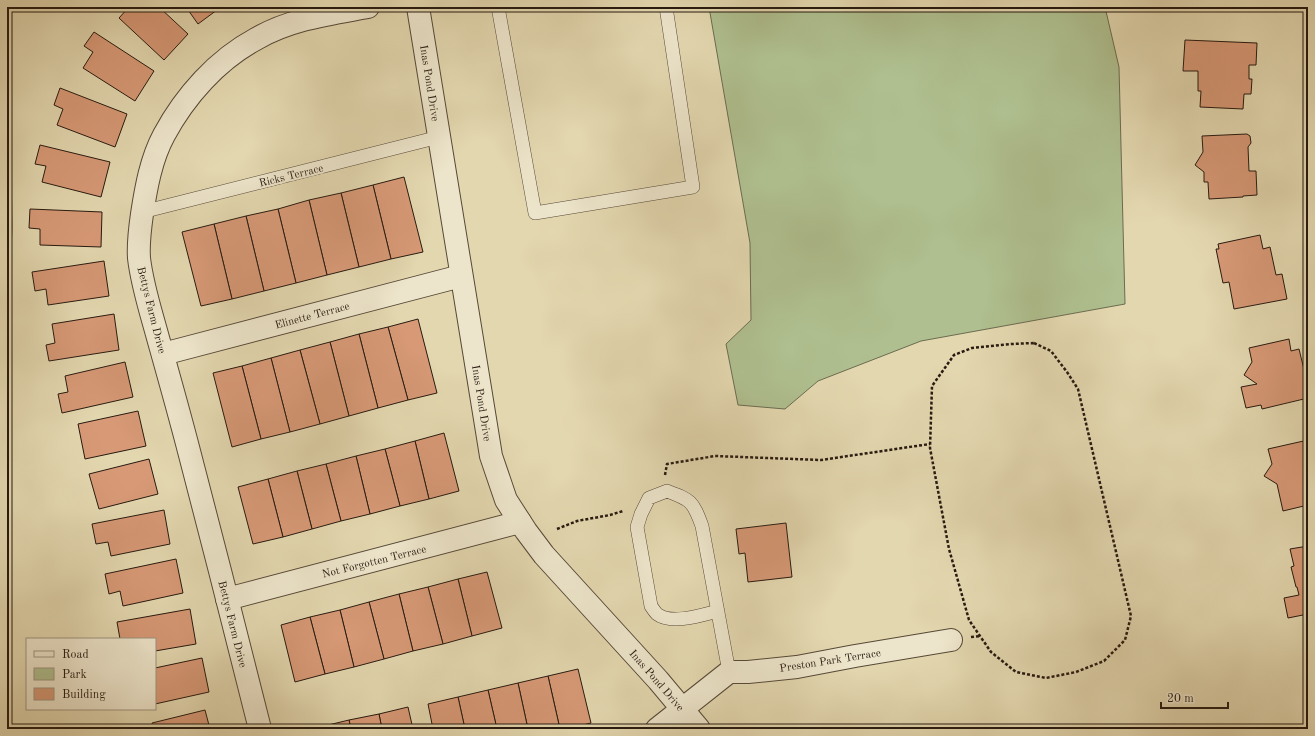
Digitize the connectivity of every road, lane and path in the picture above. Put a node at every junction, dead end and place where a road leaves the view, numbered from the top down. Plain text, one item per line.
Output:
1 (368, 7) edge
2 (418, 7) edge
3 (498, 7) edge
4 (666, 7) edge
5 (439, 137) junction
6 (142, 212) junction
7 (461, 276) junction
8 (162, 354) junction
9 (930, 444) junction
10 (665, 479) dead end
11 (630, 509) dead end
12 (520, 522) junction
13 (557, 529) dead end
14 (227, 599) junction
15 (718, 610) junction
16 (951, 640) dead end
17 (729, 672) junction
18 (682, 709) junction
19 (260, 729) edge
20 (657, 729) edge
21 (699, 729) edge

1 - 6 street, Bettys Farm Drive
2 - 5 street, Inas Pond Drive
3 - 4 lane
5 - 6 lane, Ricks Terrace
5 - 7 street, Inas Pond Drive
6 - 8 street, Bettys Farm Drive
7 - 8 street, Elinette Terrace
7 - 12 street, Inas Pond Drive
8 - 14 street, Bettys Farm Drive
9 - 9 path
9 - 10 path
11 - 13 path
12 - 14 street, Not Forgotten Terrace
12 - 18 street, Inas Pond Drive
14 - 19 street, Bettys Farm Drive
15 - 15 lane
15 - 17 lane
16 - 17 street, Preston Park Terrace
17 - 18 street
18 - 20 street
18 - 21 street, Inas Pond Drive

